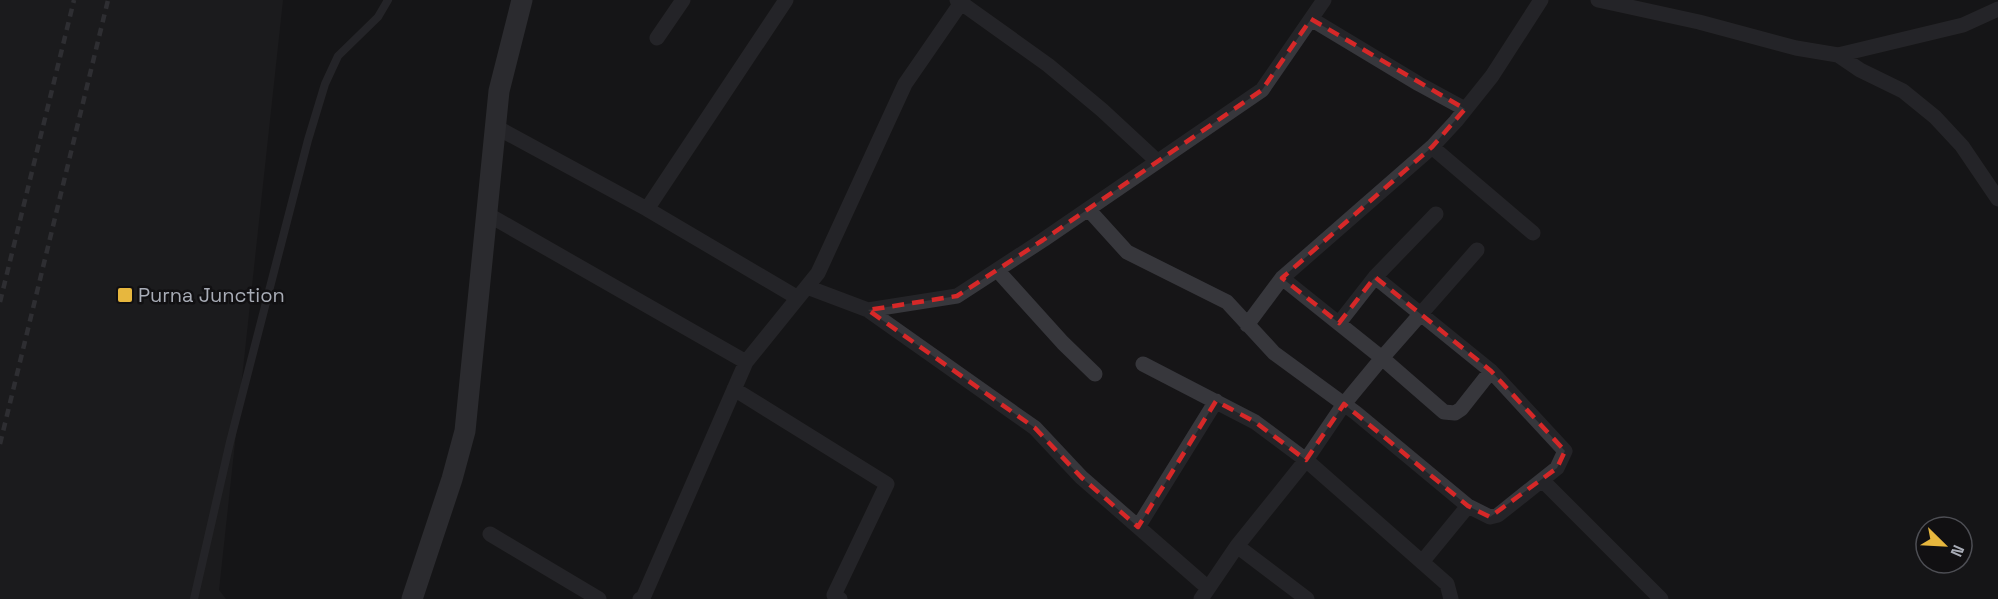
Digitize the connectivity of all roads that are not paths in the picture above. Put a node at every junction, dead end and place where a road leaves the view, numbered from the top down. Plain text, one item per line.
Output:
1 (388, 0) edge
2 (522, 0) edge
3 (683, 0) edge
4 (786, 0) edge
5 (1324, 0) edge
6 (1541, 0) edge
7 (1598, 0) edge
8 (961, 1) edge
9 (1998, 9) edge
10 (1311, 19) junction
11 (657, 38) dead end
12 (1838, 55) junction
13 (1465, 109) junction
14 (495, 127) junction
15 (1432, 147) junction
16 (1157, 161) junction
17 (1998, 199) edge
18 (647, 209) junction
19 (1088, 209) junction
20 (487, 214) junction
21 (1436, 214) dead end
22 (1533, 233) dead end
23 (1476, 250) dead end
24 (997, 270) junction
25 (1376, 277) junction
26 (1282, 278) junction
27 (802, 293) junction
28 (868, 310) junction
29 (1419, 315) junction
30 (1339, 323) junction
31 (1247, 325) junction
32 (1382, 358) junction
33 (746, 362) junction
34 (1143, 364) dead end
35 (1491, 371) junction
36 (1095, 374) dead end
37 (734, 389) junction
38 (1216, 401) junction
39 (1344, 404) junction
40 (1306, 460) junction
41 (1542, 480) junction
42 (1468, 506) junction
43 (1138, 527) junction
44 (490, 534) dead end
45 (1237, 546) junction
46 (1422, 562) junction
47 (1205, 593) edge
48 (1289, 594) edge
49 (835, 598) edge
50 (194, 599) edge
51 (412, 599) edge
52 (599, 599) edge
53 (640, 599) edge
54 (1307, 599) edge
55 (1451, 599) edge
56 (1661, 599) edge

1 - 50 lane
2 - 14 main road
3 - 11 street
4 - 18 street
5 - 10 street
6 - 13 street
7 - 12 street
8 - 16 street
8 - 27 street
9 - 12 street
10 - 13 street
10 - 16 street
12 - 17 street
13 - 15 street
14 - 18 street
14 - 20 main road
15 - 22 street
15 - 26 street
16 - 19 street
18 - 27 street
19 - 24 street
19 - 31 street
20 - 33 street
20 - 51 main road
21 - 25 street
23 - 29 street
24 - 28 street
24 - 36 street
25 - 29 street
25 - 30 street
26 - 30 street
26 - 31 street
27 - 28 street
27 - 33 street
28 - 43 street
29 - 32 street
29 - 35 street
30 - 32 street
31 - 39 street
32 - 35 street
32 - 39 street
33 - 37 street
34 - 38 street
35 - 41 street
37 - 49 street
37 - 53 street
38 - 40 street
38 - 43 street
39 - 40 street
39 - 42 street
40 - 45 street
40 - 46 street
41 - 42 street
41 - 56 street
42 - 46 street
43 - 47 street
44 - 52 street
45 - 47 street
45 - 48 street
46 - 55 street
48 - 54 street

